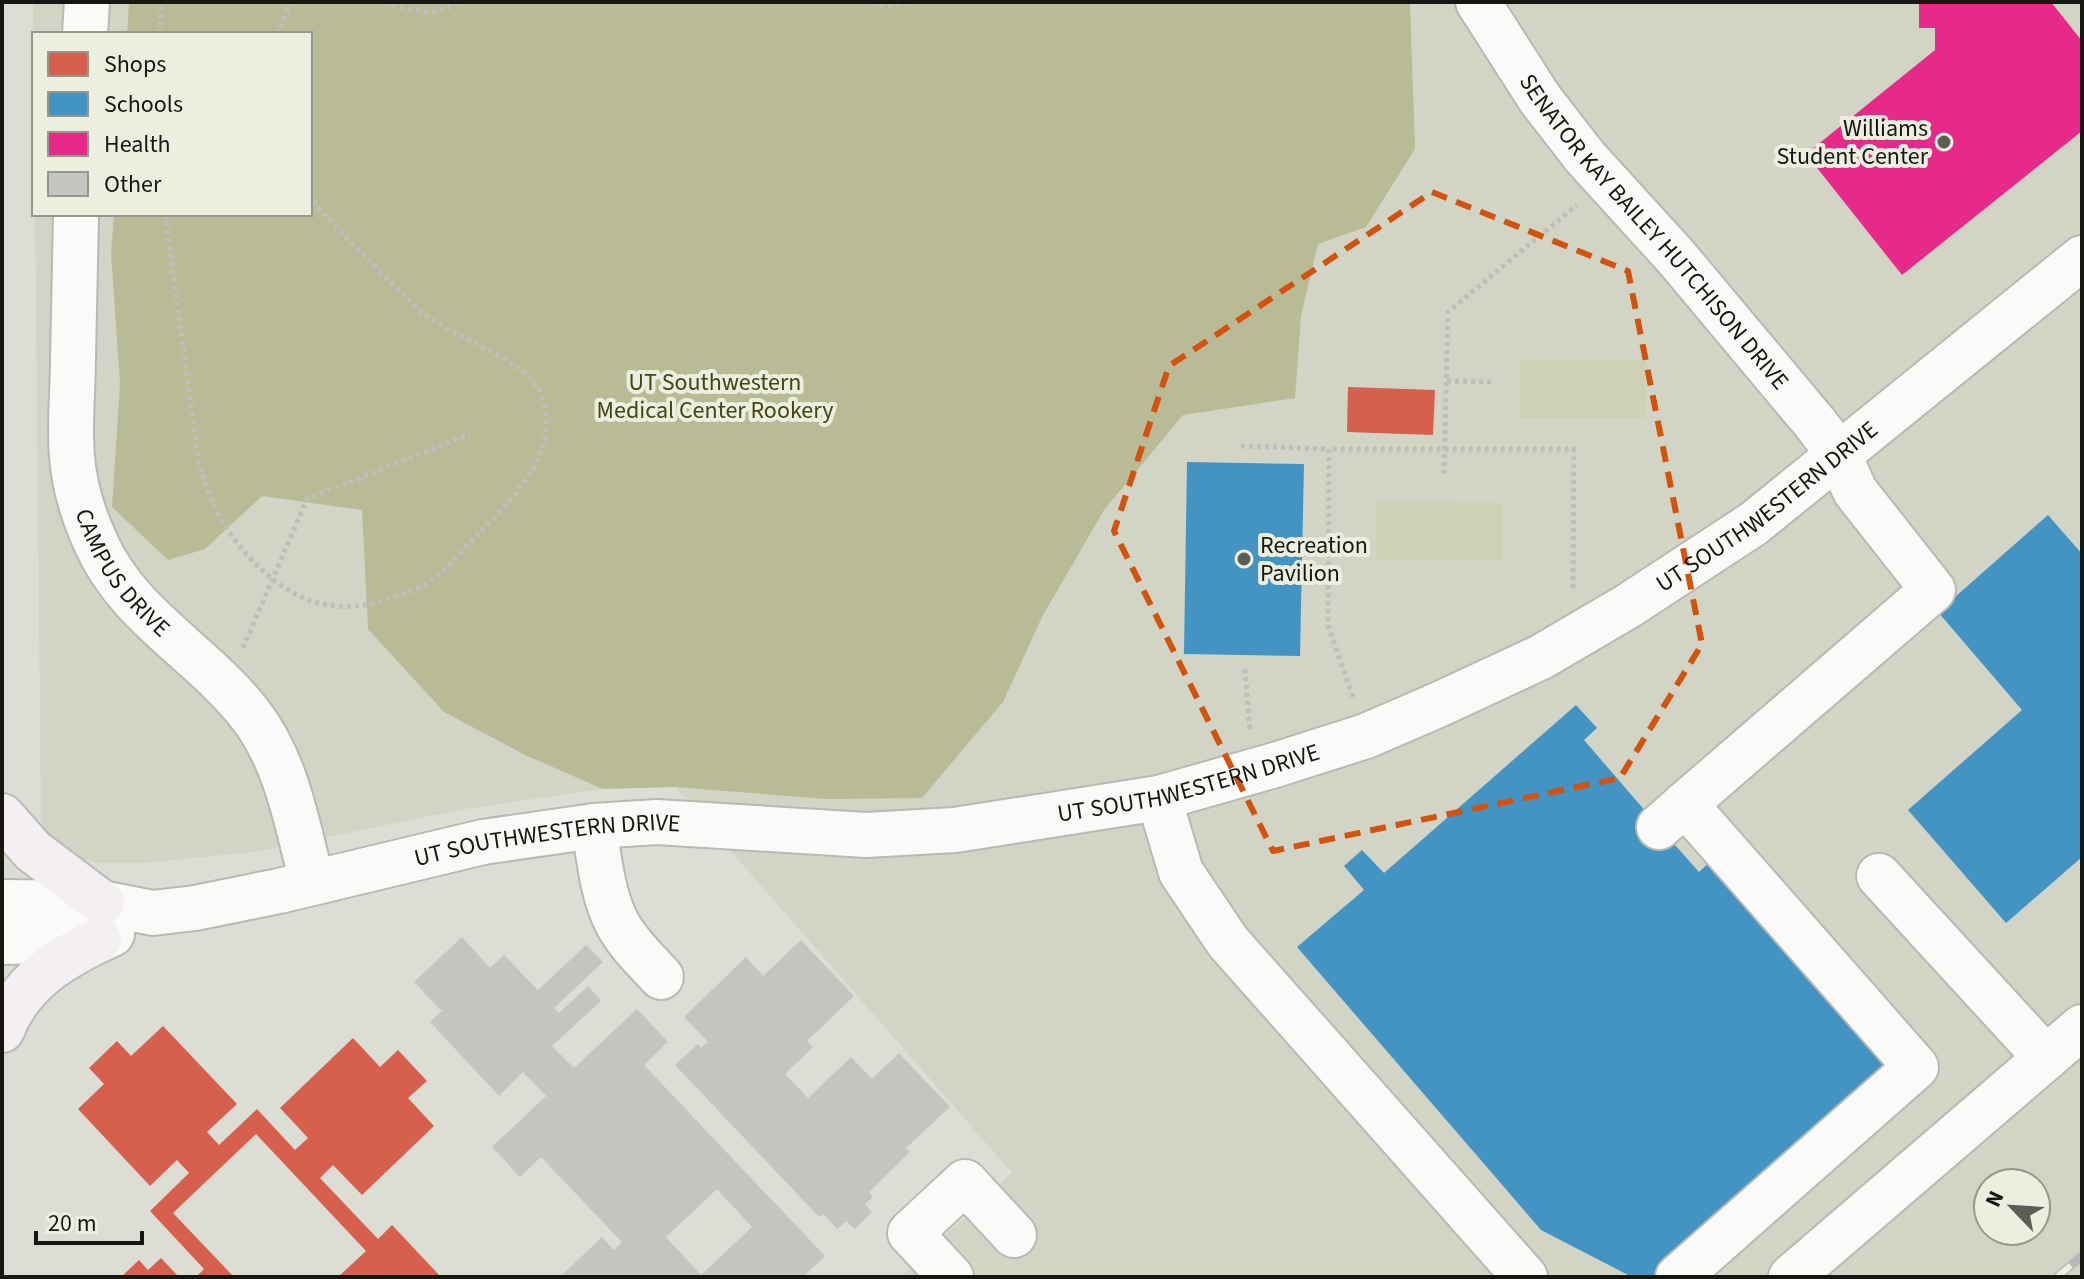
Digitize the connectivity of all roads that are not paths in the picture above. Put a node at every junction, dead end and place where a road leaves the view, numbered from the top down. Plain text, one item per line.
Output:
1 (87, 2) edge
2 (1478, 2) edge
3 (85, 32) edge
4 (76, 216) edge
5 (2082, 258) edge
6 (1838, 453) junction
7 (1159, 798) junction
8 (2, 816) edge
9 (594, 826) junction
10 (1879, 876) dead end
11 (312, 882) junction
12 (2, 902) edge
13 (100, 921) junction
14 (2, 942) edge
15 (661, 977) dead end
16 (2082, 1027) edge
17 (2, 1030) edge
18 (2046, 1058) junction
19 (1014, 1235) dead end
20 (951, 1277) edge
21 (1525, 1277) edge
22 (1678, 1277) edge
23 (1791, 1277) edge

1 - 3 street
2 - 6 street, SENATOR KAY BAILEY HUTCHISON DRIVE
4 - 11 street, CAMPUS DRIVE
5 - 6 street, UT SOUTHWESTERN DRIVE
6 - 7 street, UT SOUTHWESTERN DRIVE
6 - 22 street, SENATOR KAY BAILEY HUTCHISON DRIVE
7 - 9 street, UT SOUTHWESTERN DRIVE
7 - 21 street
8 - 13 main road
9 - 11 street, UT SOUTHWESTERN DRIVE
9 - 15 street
10 - 18 street
11 - 13 street, UT SOUTHWESTERN DRIVE
12 - 13 street, UT SOUTHWESTERN DRIVE
13 - 14 street, UT SOUTHWESTERN DRIVE
13 - 17 main road
16 - 18 street
18 - 23 street
19 - 20 street

